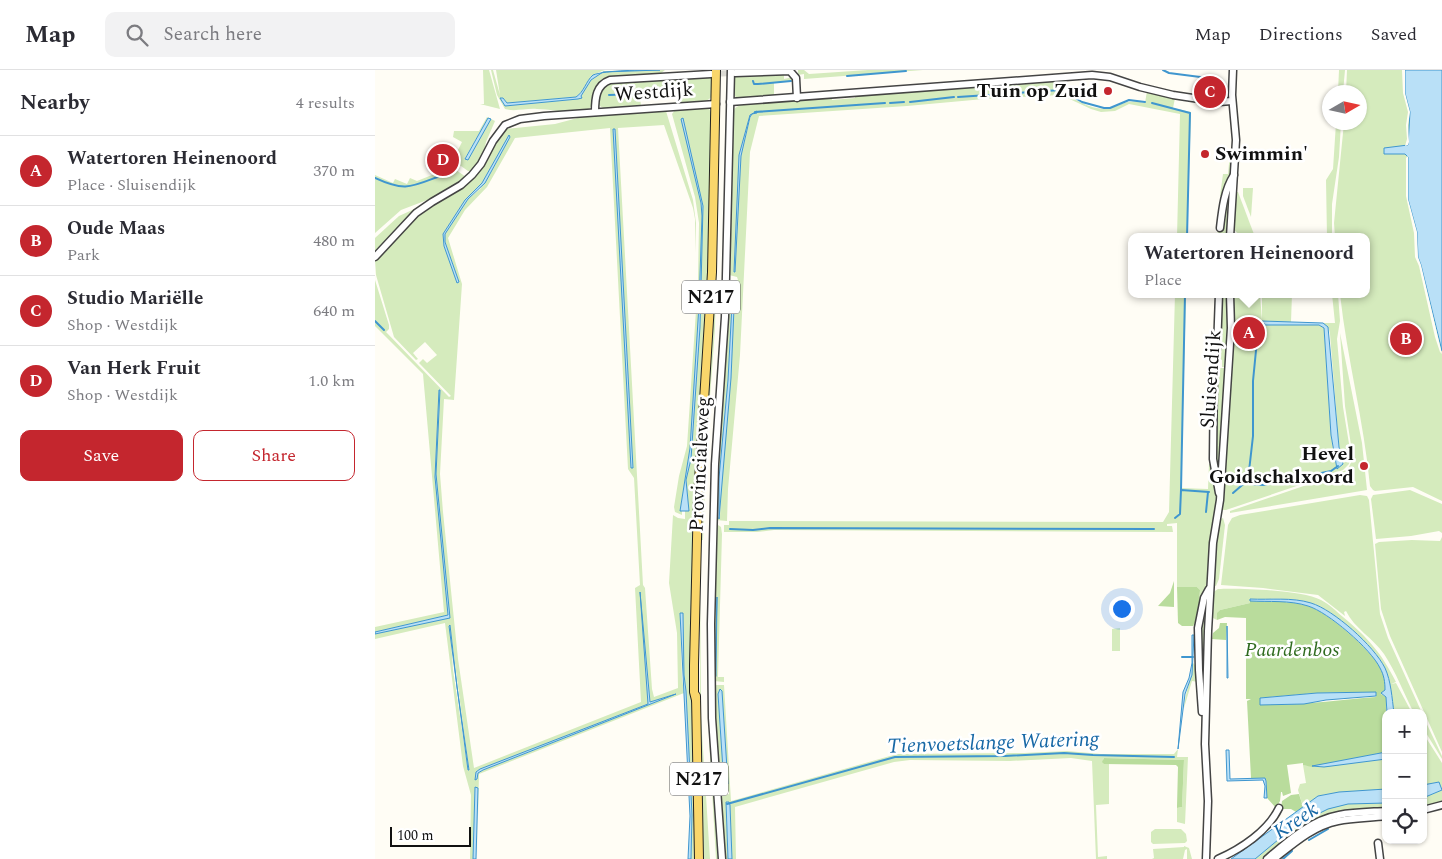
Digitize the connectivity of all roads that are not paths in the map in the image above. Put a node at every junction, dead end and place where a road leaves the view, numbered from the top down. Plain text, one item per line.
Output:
1 (1233, 70) edge
2 (714, 72) edge
3 (733, 72) edge
4 (797, 98) junction
5 (1232, 101) junction
6 (730, 102) junction
7 (716, 104) junction
8 (595, 112) junction
9 (1234, 174) junction
10 (1220, 228) dead end
11 (1231, 233) edge
12 (375, 257) edge
13 (1219, 298) edge
14 (1230, 298) edge
15 (1217, 349) dead end
16 (1214, 370) dead end
17 (1220, 496) junction
18 (1210, 588) junction
19 (1205, 733) junction
20 (1442, 804) edge
21 (1427, 806) edge
22 (1279, 808) dead end
23 (1427, 809) edge
24 (1382, 811) edge
25 (1382, 816) edge
26 (1378, 844) dead end
27 (699, 859) edge
28 (721, 859) edge
29 (1206, 859) edge
30 (1218, 859) edge
31 (1267, 859) edge
32 (1273, 859) edge
33 (1380, 859) edge

1 - 5 street
2 - 7 main road, Provincialeweg / N217
2 - 8 street, Westdijk
3 - 4 street
3 - 6 street, Provincialeweg
4 - 5 street
4 - 6 street
5 - 9 street
6 - 28 street, Provincialeweg
7 - 8 street, Westdijk
7 - 27 main road, Provincialeweg / N217
8 - 12 street, Westdijk
9 - 10 street
9 - 11 street
13 - 15 street, Sluisendijk
14 - 17 street, Sluisendijk
16 - 17 street, Sluisendijk
17 - 18 street, Sluisendijk
18 - 19 street, Sluisendijk
18 - 19 street
19 - 29 street
20 - 21 street
20 - 23 street
22 - 30 street
24 - 31 street
25 - 32 street
26 - 33 street

